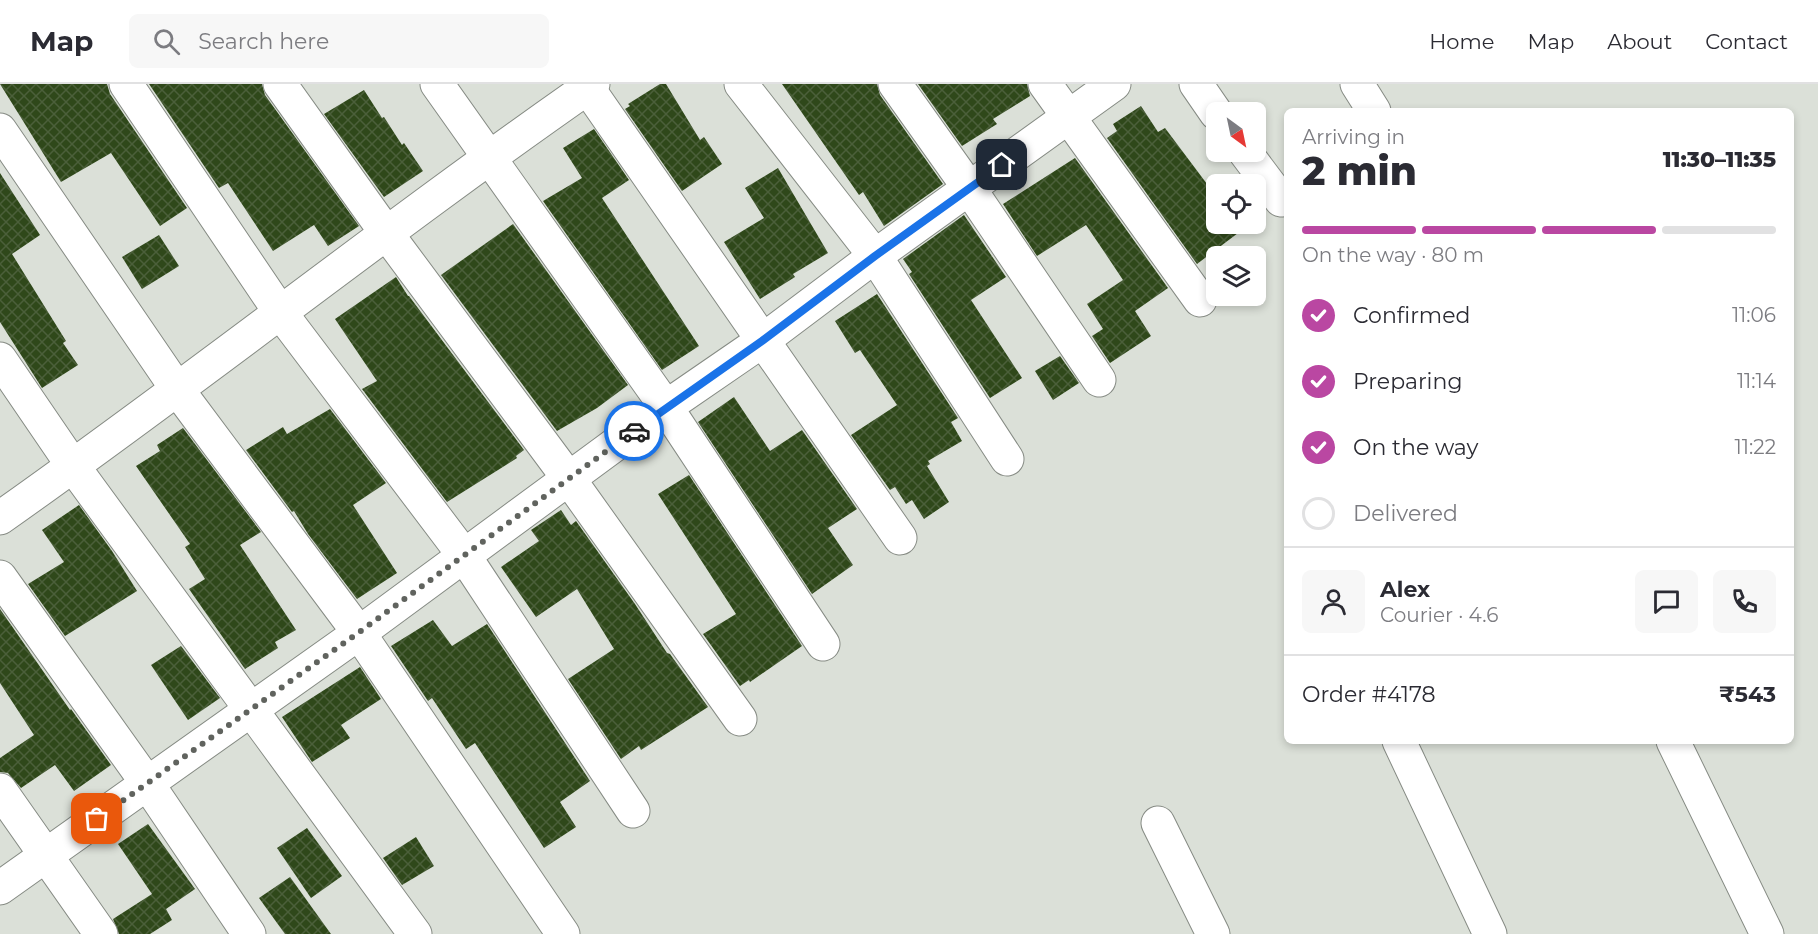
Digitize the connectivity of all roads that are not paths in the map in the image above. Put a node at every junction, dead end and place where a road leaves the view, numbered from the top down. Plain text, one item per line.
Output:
1 (126, 84) edge
2 (280, 84) edge
3 (437, 84) edge
4 (741, 84) edge
5 (895, 84) edge
6 (1045, 84) edge
7 (1114, 84) edge
8 (1196, 84) edge
9 (1357, 84) edge
10 (589, 85) edge
11 (1208, 102) edge
12 (1372, 108) edge
13 (1069, 118) junction
14 (0, 130) edge
15 (488, 158) junction
16 (1252, 162) edge
17 (969, 188) junction
18 (1281, 200) dead end
19 (387, 234) junction
20 (875, 256) junction
21 (1200, 300) dead end
22 (280, 312) junction
23 (762, 341) junction
24 (0, 359) edge
25 (1099, 380) dead end
26 (177, 389) junction
27 (666, 407) junction
28 (1007, 459) dead end
29 (73, 466) junction
30 (569, 478) junction
31 (0, 518) edge
32 (900, 538) dead end
33 (463, 554) junction
34 (0, 577) edge
35 (358, 633) junction
36 (823, 644) dead end
37 (252, 709) junction
38 (740, 719) dead end
39 (1400, 744) edge
40 (1674, 744) edge
41 (147, 783) junction
42 (0, 790) edge
43 (633, 811) dead end
44 (1158, 823) dead end
45 (47, 855) junction
46 (0, 888) edge
47 (101, 934) edge
48 (249, 934) edge
49 (415, 934) edge
50 (563, 934) edge
51 (1213, 934) edge
52 (1490, 934) edge
53 (1767, 934) edge

1 - 22 street
2 - 19 street
3 - 15 street
4 - 20 street
5 - 17 street
6 - 13 street
7 - 13 street
8 - 11 street
9 - 12 street
10 - 15 street
10 - 23 street
13 - 17 street
13 - 21 street
14 - 26 street
15 - 19 street
15 - 27 street
16 - 18 street
17 - 20 street
17 - 25 street
19 - 22 street
19 - 30 street
20 - 23 street
20 - 28 street
22 - 26 street
22 - 33 street
23 - 27 street
23 - 32 street
24 - 29 street
26 - 29 street
26 - 35 street
27 - 30 street
27 - 36 street
29 - 31 street
29 - 37 street
30 - 33 street
30 - 38 street
33 - 35 street
33 - 43 street
34 - 41 street
35 - 37 street
35 - 50 street
37 - 41 street
37 - 49 street
39 - 52 street
40 - 53 street
41 - 45 street
41 - 48 street
42 - 45 street
44 - 51 street
45 - 46 street
45 - 47 street

